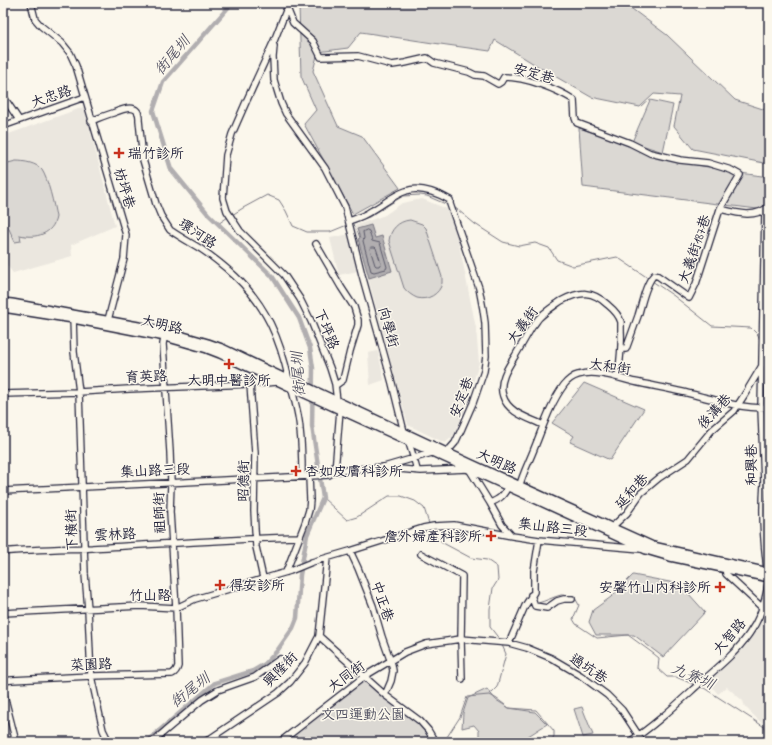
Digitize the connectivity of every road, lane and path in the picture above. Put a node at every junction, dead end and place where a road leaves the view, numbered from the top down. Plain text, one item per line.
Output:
1 (31, 3) edge
2 (288, 6) edge
3 (274, 41) junction
4 (3, 96) edge
5 (85, 97) junction
6 (19, 120) junction
7 (91, 121) junction
8 (3, 126) edge
9 (767, 208) edge
10 (720, 209) junction
11 (349, 221) junction
12 (316, 244) dead end
13 (3, 302) edge
14 (3, 308) edge
15 (73, 317) junction
16 (108, 323) junction
17 (165, 334) junction
18 (622, 349) junction
19 (769, 359) edge
20 (762, 364) junction
21 (618, 377) junction
22 (289, 380) junction
23 (278, 382) junction
24 (250, 384) junction
25 (336, 385) junction
26 (166, 388) junction
27 (292, 388) junction
28 (79, 392) junction
29 (3, 394) edge
30 (329, 401) junction
31 (337, 401) junction
32 (738, 405) junction
33 (769, 407) edge
34 (762, 408) junction
35 (340, 410) junction
36 (543, 425) junction
37 (404, 432) junction
38 (408, 440) junction
39 (434, 452) junction
40 (447, 452) junction
41 (414, 459) junction
42 (688, 459) joint
43 (470, 466) junction
44 (384, 467) junction
45 (417, 470) junction
46 (335, 471) junction
47 (302, 476) junction
48 (309, 476) junction
49 (255, 478) junction
50 (171, 483) junction
51 (766, 485) edge
52 (82, 487) junction
53 (508, 487) junction
54 (518, 488) junction
55 (3, 491) edge
56 (490, 503) junction
57 (766, 526) edge
58 (612, 527) junction
59 (512, 536) junction
60 (299, 537) junction
61 (256, 538) junction
62 (539, 540) junction
63 (172, 543) junction
64 (654, 546) junction
65 (84, 548) junction
66 (646, 550) junction
67 (350, 551) junction
68 (3, 552) edge
69 (421, 554) dead end
70 (327, 558) junction
71 (725, 566) junction
72 (288, 571) junction
73 (768, 575) edge
74 (263, 578) junction
75 (531, 595) junction
76 (572, 599) dead end
77 (176, 608) junction
78 (763, 608) junction
79 (88, 609) junction
80 (3, 613) edge
81 (769, 614) edge
82 (319, 636) junction
83 (461, 639) junction
84 (507, 643) junction
85 (280, 659) dead end
86 (391, 660) junction
87 (177, 670) joint
88 (90, 676) junction
89 (365, 676) junction
90 (462, 679) dead end
91 (3, 681) edge
92 (3, 691) edge
93 (385, 695) junction
94 (639, 736) junction
95 (16, 742) edge
96 (109, 742) edge
97 (152, 742) edge
98 (205, 742) edge
99 (280, 742) edge
100 (435, 742) edge
101 (629, 742) edge
102 (642, 742) edge

1 - 5 street, 枋坪巷
2 - 3 street
2 - 10 street, 安定巷
3 - 11 street
3 - 25 street, 下坪路
4 - 6 street
5 - 6 street, 大忠路
5 - 7 street, 枋坪巷
6 - 8 street, 大忠路
7 - 16 street, 枋坪巷
7 - 22 street, 環河路
9 - 10 street
9 - 20 street, 和興巷
10 - 18 street, 大義街187巷
11 - 37 street, 向學街
11 - 40 street, 安定巷
12 - 25 street
13 - 15 main road, 大明路
14 - 15 main road, 大明路
15 - 16 main road, 大明路
15 - 28 street, 下橫街
16 - 17 main road, 大明路
17 - 22 main road, 大明路
17 - 23 main road, 大明路
17 - 26 street, 祖師街
18 - 21 street, 大義街
18 - 36 street, 大義街
19 - 20 street, 後溝巷
20 - 32 street, 後溝巷
20 - 34 street, 和興巷
21 - 32 street, 大和街
21 - 36 street, 大和街
22 - 23 street, 育英路
22 - 27 street
22 - 30 main road, 大明路
23 - 24 street, 育英路
23 - 27 main road, 大明路
24 - 26 street, 育英路
24 - 49 street, 昭德街
25 - 31 street, 下坪路
26 - 28 street, 育英路
26 - 50 street, 祖師街
27 - 30 main road, 大明路
27 - 47 street
28 - 29 street, 育英路
28 - 52 street, 下橫街
30 - 31 main road, 大明路
30 - 35 main road, 大明路
31 - 35 street, 下坪路
31 - 37 main road, 大明路
32 - 34 street, 大和街
32 - 42 street, 後溝巷
33 - 34 street, 大和街
34 - 51 street, 和興巷
35 - 38 main road, 大明路
35 - 46 street, 下坪路
36 - 54 street, 大和街
37 - 40 main road, 大明路
38 - 39 main road, 大明路
38 - 41 street
39 - 40 street
39 - 41 street
39 - 43 main road, 大明路
40 - 43 main road, 大明路
41 - 44 street
41 - 45 street
42 - 58 street, 延和巷
43 - 45 street
43 - 53 main road, 大明路
43 - 54 main road, 大明路
43 - 56 street, 集山路三段
44 - 45 street
44 - 46 street
46 - 48 street, 集山路三段
47 - 48 street, 集山路三段
47 - 49 street, 集山路三段
48 - 60 street
49 - 50 street, 集山路三段
49 - 61 street, 昭德街
50 - 52 street, 集山路三段
50 - 63 street, 祖師街
51 - 57 street, 和興巷
52 - 55 street, 集山路三段
52 - 65 street, 下橫街
53 - 54 main road, 大明路
53 - 56 street
54 - 58 main road, 大明路
54 - 66 main road, 大明路
56 - 59 street, 集山路三段
57 - 73 street, 和興巷
58 - 64 main road, 大明路
59 - 62 street, 集山路三段
59 - 67 street
60 - 61 street, 雲林路
60 - 72 street
61 - 63 street, 雲林路
61 - 74 street, 昭德街
62 - 66 street, 集山路三段
62 - 75 street
63 - 65 street, 雲林路
63 - 77 street, 祖師街
64 - 66 street
64 - 71 main road, 集山路三段
65 - 68 street, 雲林路
65 - 79 street, 下橫街
66 - 71 main road, 集山路三段
67 - 70 street
67 - 86 street, 中正巷
69 - 83 street
70 - 72 street, 竹山路
70 - 82 street, 興隆街
71 - 73 main road, 集山路三段
71 - 78 street
72 - 74 street, 竹山路
73 - 78 street, 大智路
74 - 77 street, 竹山路
75 - 76 street
75 - 84 street
77 - 79 street, 竹山路
77 - 87 street, 祖師街
78 - 81 street
78 - 94 street, 大智路
79 - 80 street, 竹山路
79 - 88 street, 下橫街
82 - 89 street
82 - 98 street, 興隆街
83 - 84 street, 過坑巷
83 - 86 street
83 - 90 street
84 - 94 street, 過坑巷
85 - 97 street
86 - 89 street, 大同街
86 - 93 street, 中正巷
87 - 88 street, 菜園路
88 - 91 street, 菜園路
88 - 96 street, 下橫街
89 - 93 street
89 - 99 street, 大同街
92 - 95 street
93 - 100 street
94 - 101 street, 大智路
94 - 102 street, 過坑巷

